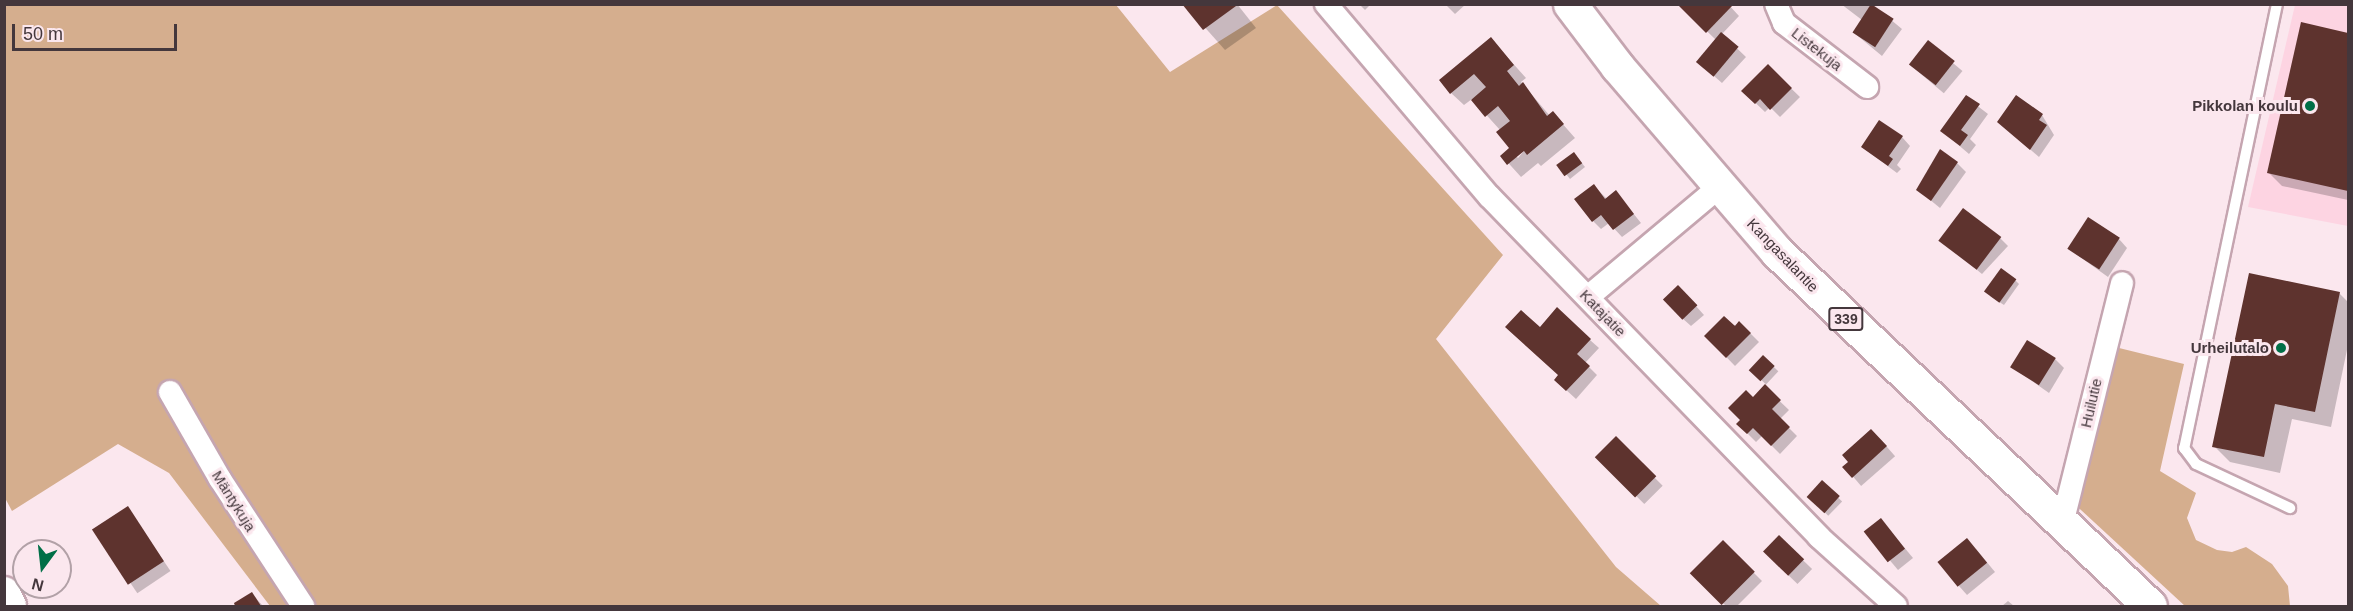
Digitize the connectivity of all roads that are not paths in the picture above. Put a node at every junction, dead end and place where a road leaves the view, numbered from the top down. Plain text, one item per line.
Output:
1 (1326, 4) edge
2 (1570, 4) edge
3 (1776, 4) edge
4 (2277, 4) edge
5 (1867, 87) dead end
6 (1719, 187) junction
7 (2122, 282) dead end
8 (1588, 297) junction
9 (170, 392) dead end
10 (2290, 508) dead end
11 (2062, 524) junction
12 (4, 593) edge
13 (10, 606) edge
14 (303, 606) edge
15 (1896, 606) edge
16 (2150, 606) edge

1 - 8 street, Katajatie
2 - 6 main road, Kangasalantie / 339
3 - 5 street, Listekuja
4 - 10 lane
6 - 8 street
6 - 11 main road, Kangasalantie / 339
7 - 11 street, Huilutie
8 - 15 street, Katajatie
9 - 14 street, Mäntykuja
11 - 16 main road, Kangasalantie / 339
12 - 13 main road

